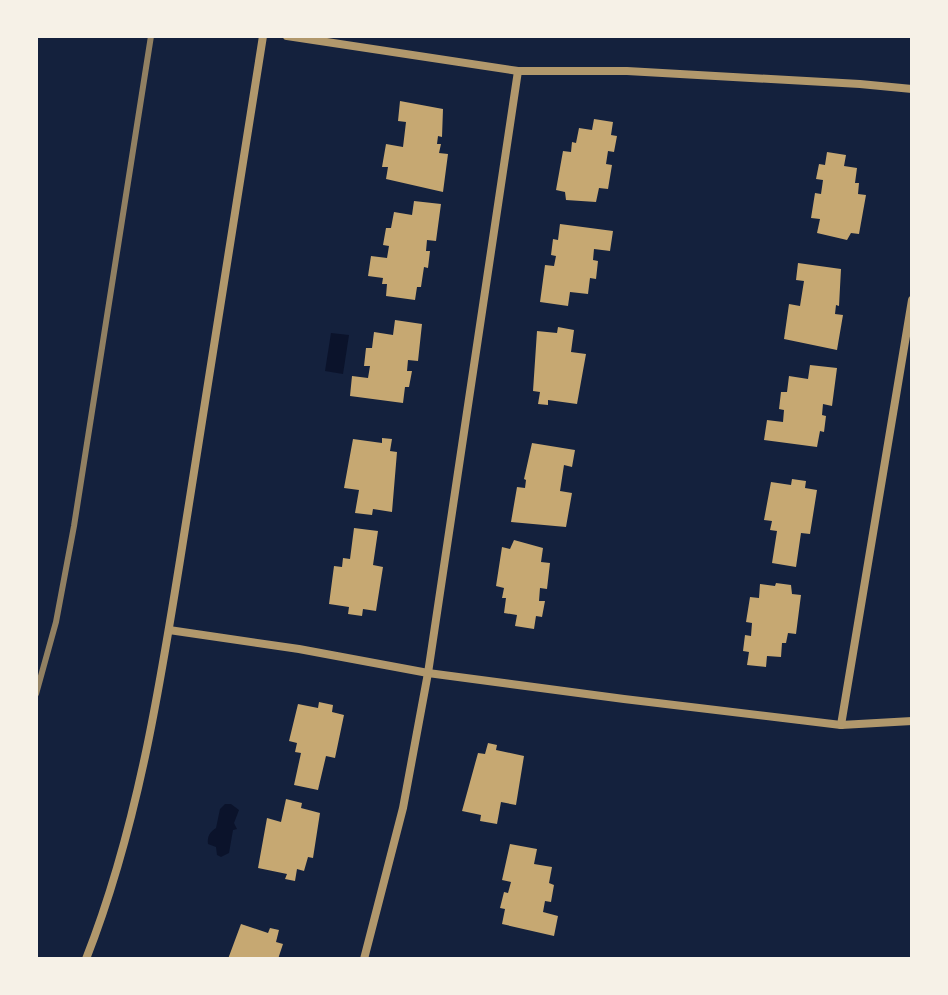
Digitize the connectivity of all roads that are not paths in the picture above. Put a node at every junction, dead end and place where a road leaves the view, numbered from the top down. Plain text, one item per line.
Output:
1 (263, 36) edge
2 (287, 36) edge
3 (518, 71) junction
4 (912, 89) edge
5 (912, 300) edge
6 (169, 630) junction
7 (428, 673) junction
8 (912, 721) edge
9 (841, 725) junction
10 (86, 959) edge
11 (364, 959) edge

1 - 6 street
2 - 3 street
3 - 4 street
3 - 7 street
5 - 9 street
6 - 7 street
6 - 10 street
7 - 9 street
7 - 11 street
8 - 9 street

